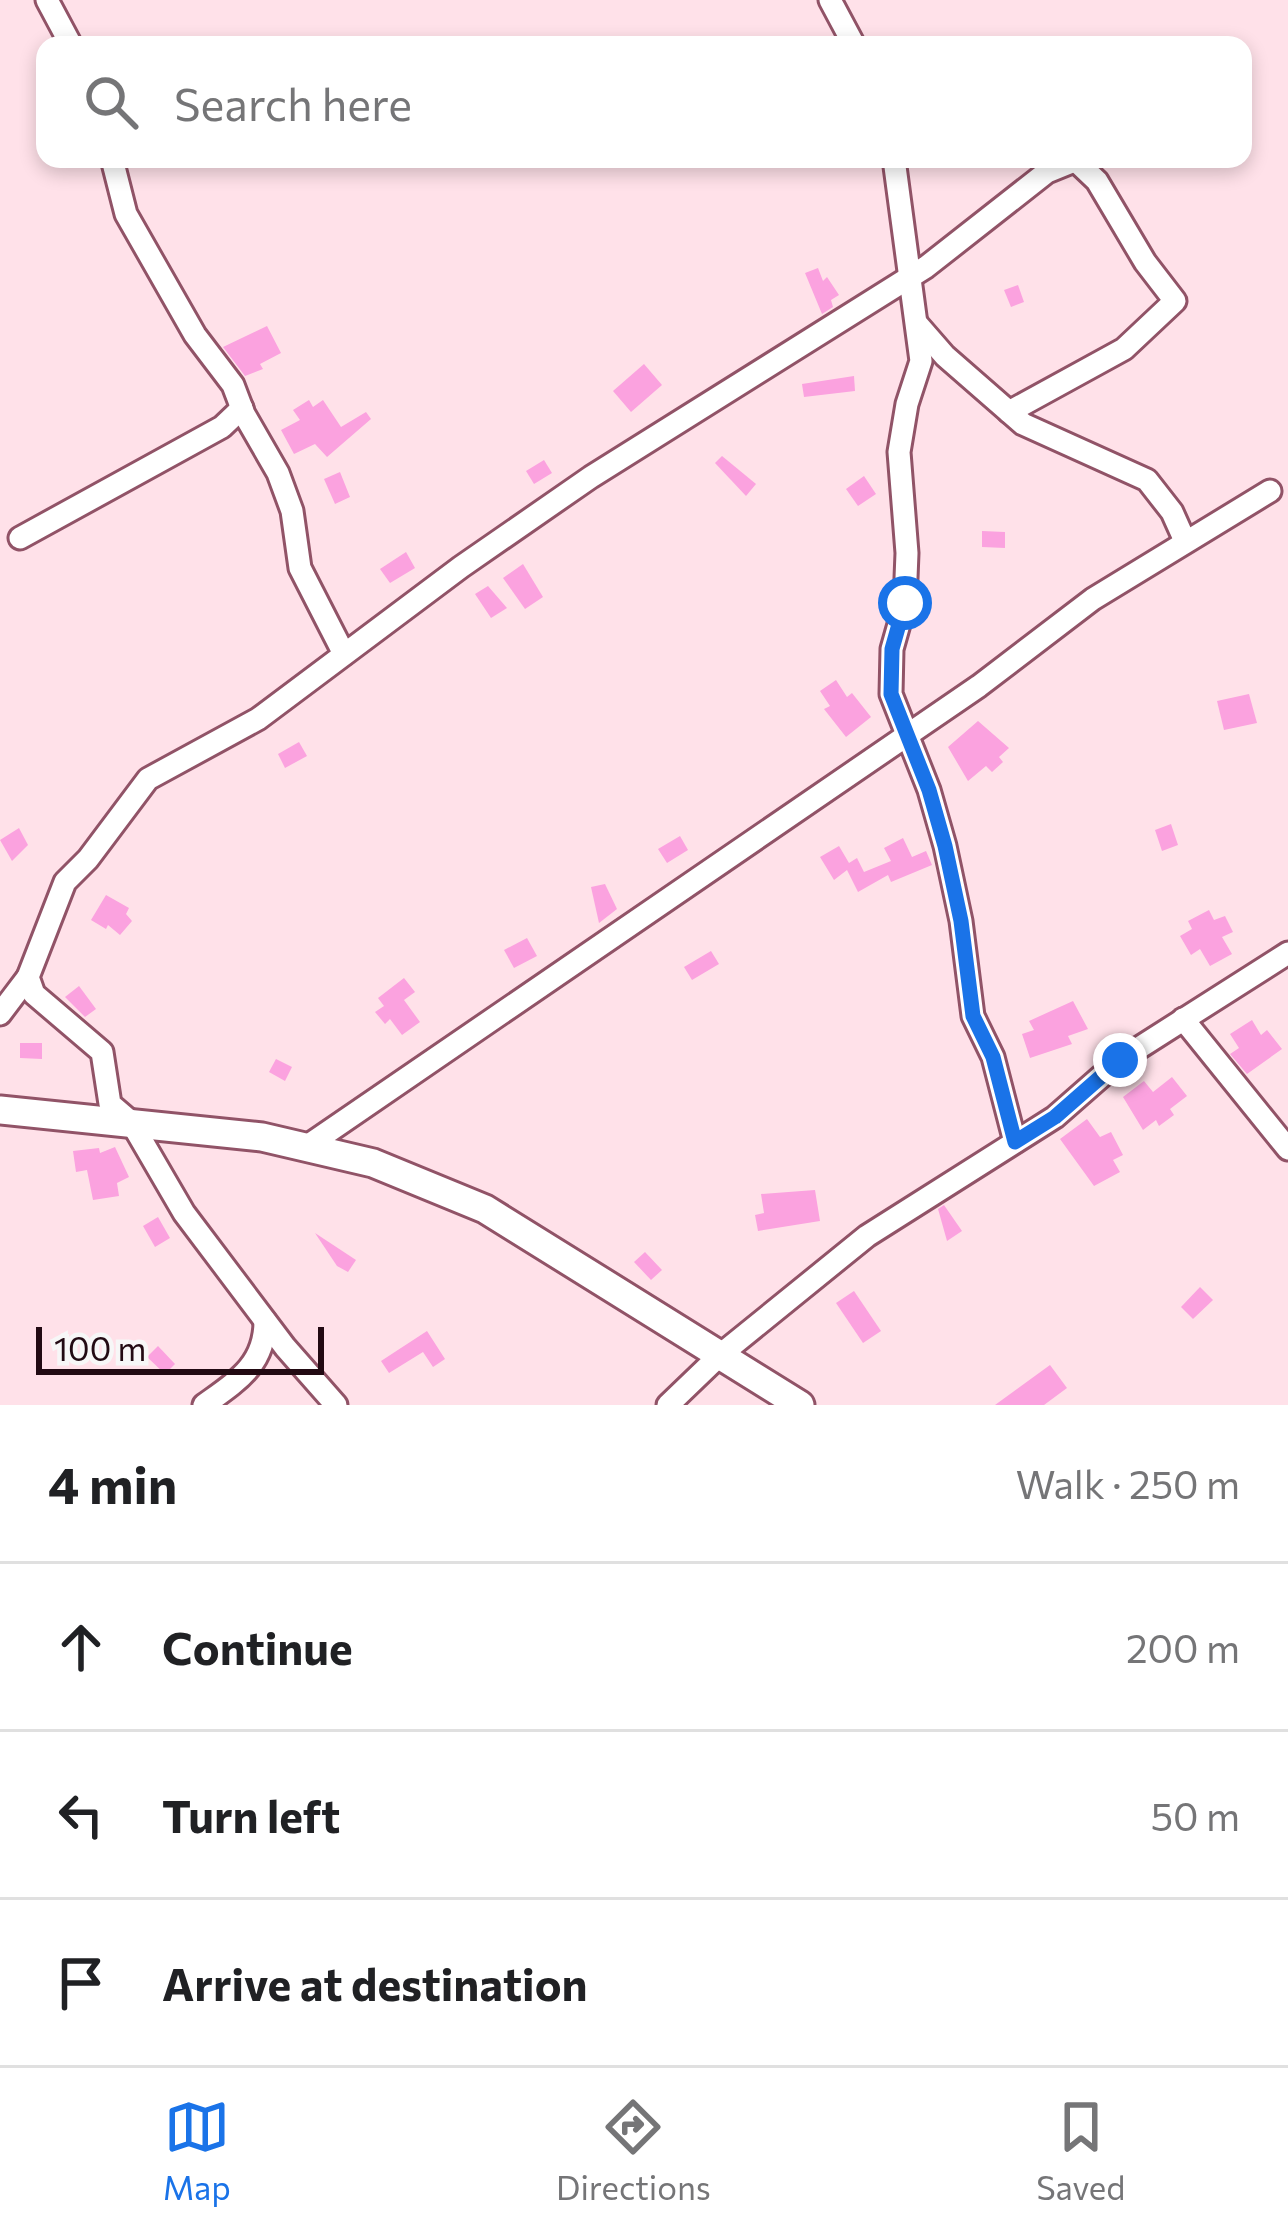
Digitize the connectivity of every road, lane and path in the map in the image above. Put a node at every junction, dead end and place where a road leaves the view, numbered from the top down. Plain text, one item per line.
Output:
1 (47, 0) edge
2 (830, 0) edge
3 (66, 36) edge
4 (849, 36) edge
5 (114, 168) edge
6 (895, 168) edge
7 (1057, 168) edge
8 (1085, 168) edge
9 (908, 279) junction
10 (917, 324) junction
11 (945, 356) junction
12 (921, 361) junction
13 (1009, 412) junction
14 (247, 417) junction
15 (1270, 490) dead end
16 (20, 538) dead end
17 (1185, 541) junction
18 (344, 654) junction
19 (907, 734) junction
20 (1288, 953) edge
21 (28, 977) junction
22 (0, 1014) edge
23 (1183, 1019) junction
24 (0, 1110) edge
25 (131, 1122) junction
26 (1015, 1142) junction
27 (306, 1147) junction
28 (1288, 1149) edge
29 (266, 1321) junction
30 (719, 1356) junction
31 (204, 1405) edge
32 (336, 1405) edge
33 (668, 1405) edge
34 (800, 1405) edge

1 - 3 street
2 - 4 street
5 - 14 street
6 - 9 street
7 - 9 street
8 - 13 street
9 - 10 street
9 - 18 street
10 - 11 street
10 - 12 street
11 - 12 street
11 - 13 street
12 - 19 street
13 - 17 street
14 - 16 street
14 - 18 street
15 - 17 street
17 - 19 street
18 - 21 street
19 - 26 street
19 - 27 street
20 - 23 street
21 - 22 street
21 - 25 street
23 - 26 street
23 - 28 street
24 - 25 street
25 - 27 street
25 - 29 street
26 - 30 street
27 - 30 street
29 - 31 street
29 - 32 street
30 - 33 street
30 - 34 street

